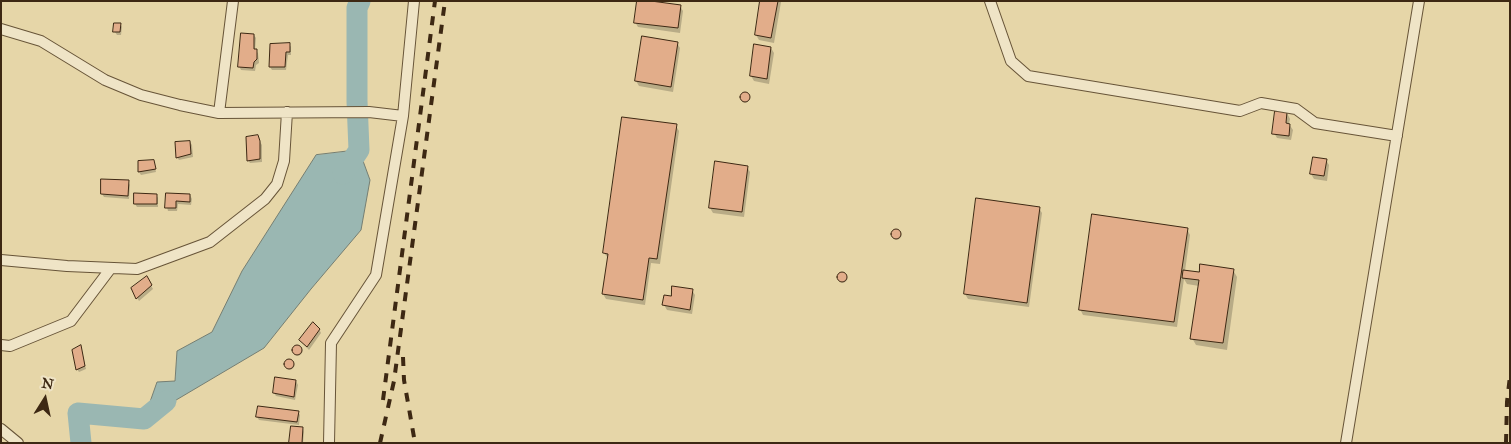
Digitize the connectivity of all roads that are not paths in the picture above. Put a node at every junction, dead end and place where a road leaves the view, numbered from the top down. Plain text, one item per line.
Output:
1 (233, 1) edge
2 (414, 1) edge
3 (990, 1) edge
4 (1419, 1) edge
5 (1, 29) edge
6 (287, 112) junction
7 (220, 113) junction
8 (404, 116) junction
9 (1397, 136) junction
10 (1, 260) edge
11 (111, 268) junction
12 (1, 345) edge
13 (1, 429) edge
14 (18, 443) edge
15 (329, 443) edge
16 (1346, 443) edge

1 - 7 street
2 - 8 street
3 - 9 street
4 - 9 street
5 - 7 street
6 - 7 street
6 - 8 street
6 - 11 street
8 - 15 street
9 - 16 street
10 - 11 street
11 - 12 street
13 - 14 street

